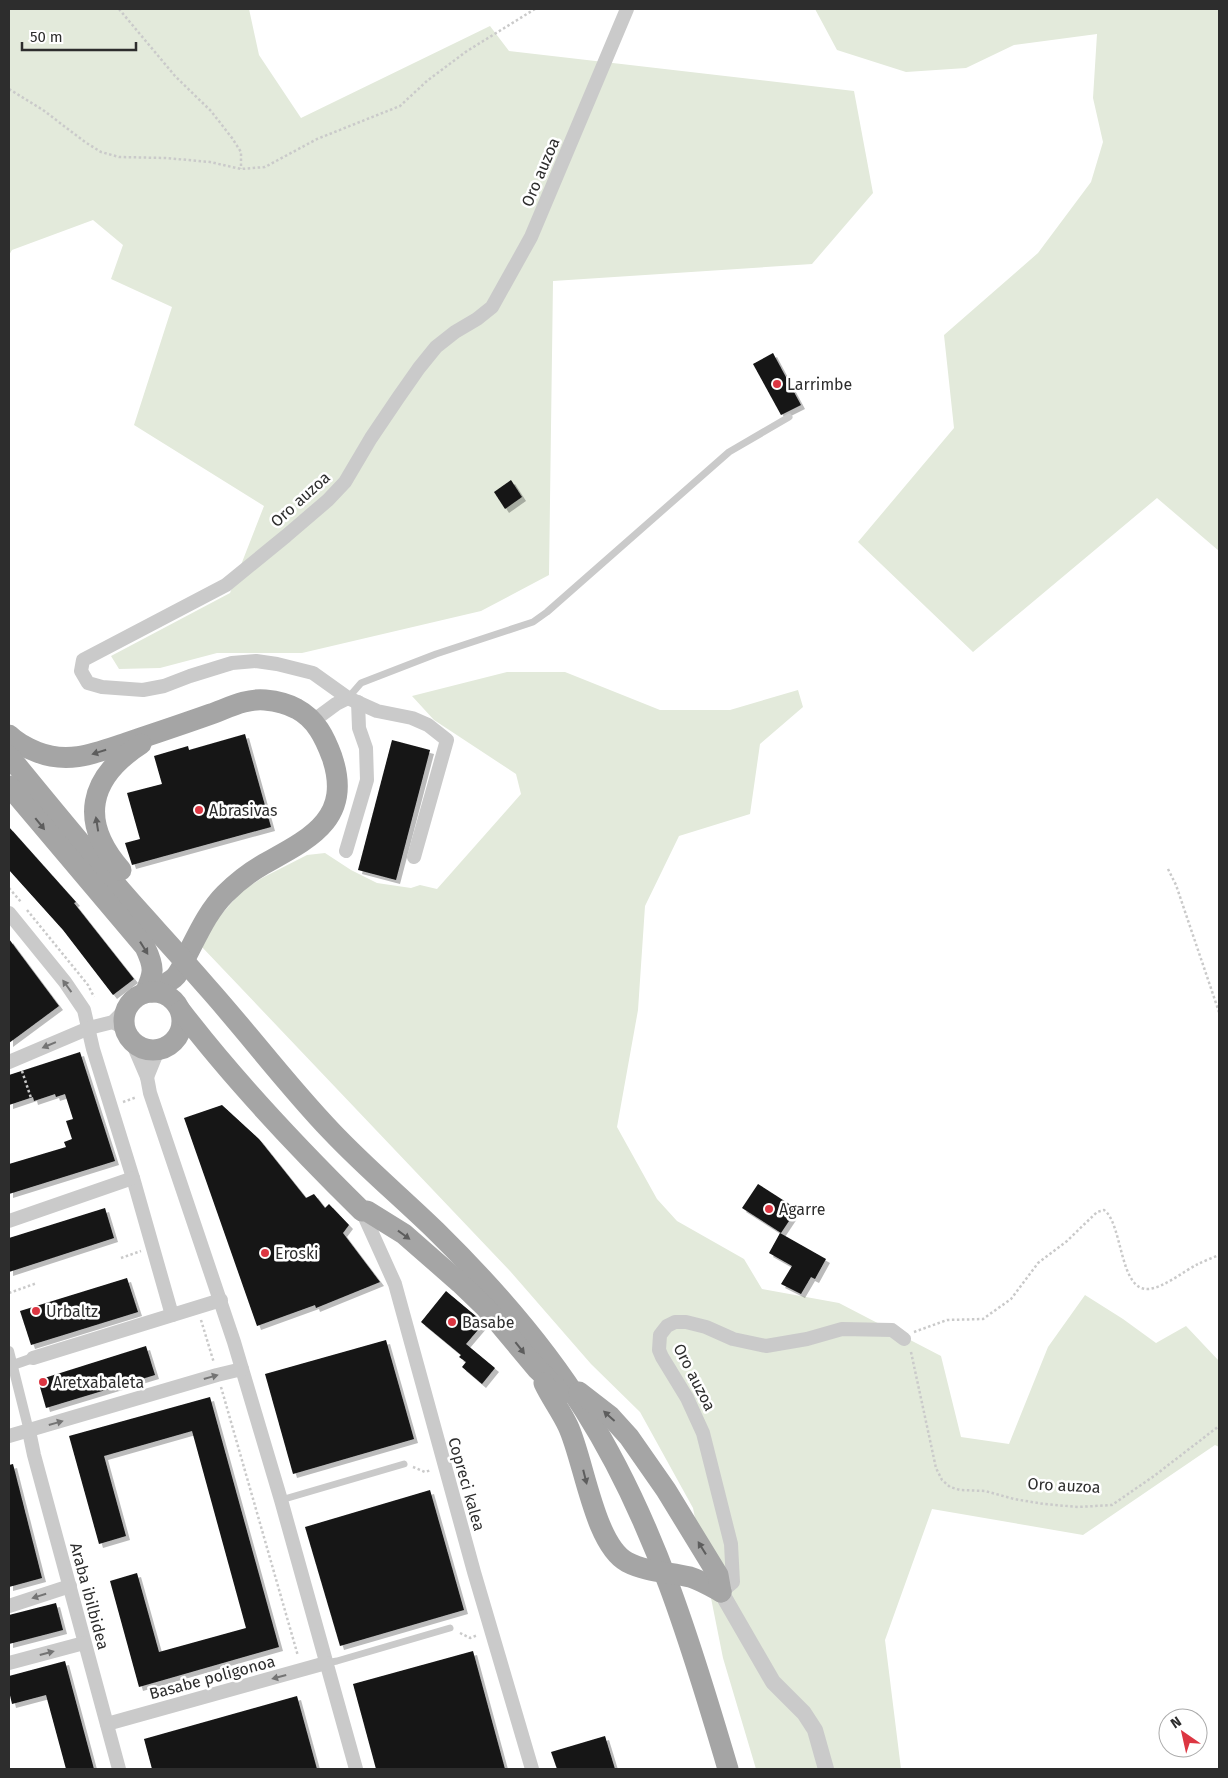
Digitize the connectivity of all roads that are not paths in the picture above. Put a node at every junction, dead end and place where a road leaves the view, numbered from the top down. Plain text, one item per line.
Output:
1 (627, 9) edge
2 (790, 417) dead end
3 (353, 700) junction
4 (313, 721) junction
5 (162, 732) junction
6 (9, 735) edge
7 (9, 756) edge
8 (9, 786) edge
9 (346, 851) dead end
10 (414, 857) dead end
11 (136, 898) junction
12 (9, 913) edge
13 (176, 976) junction
14 (149, 993) junction
15 (180, 1008) junction
16 (89, 1028) junction
17 (124, 1031) junction
18 (177, 1038) junction
19 (158, 1050) junction
20 (210, 1050) junction
21 (9, 1062) edge
22 (147, 1077) junction
23 (133, 1178) junction
24 (362, 1210) junction
25 (9, 1221) edge
26 (220, 1300) junction
27 (172, 1315) junction
28 (904, 1339) road end
29 (9, 1351) edge
30 (34, 1358) joint
31 (13, 1365) junction
32 (242, 1369) junction
33 (537, 1369) junction
34 (567, 1383) junction
35 (29, 1430) junction
36 (9, 1436) edge
37 (404, 1464) road end
38 (626, 1485) junction
39 (281, 1500) junction
40 (70, 1586) junction
41 (721, 1592) junction
42 (9, 1606) edge
43 (450, 1628) road end
44 (84, 1643) junction
45 (326, 1662) junction
46 (9, 1663) edge
47 (107, 1724) junction
48 (119, 1769) edge
49 (356, 1769) edge
50 (532, 1769) edge
51 (728, 1769) edge
52 (826, 1769) edge

1 - 3 street, Oro auzoa
2 - 3 lane
3 - 4 street
3 - 9 street
3 - 10 street
4 - 5 main road
4 - 13 main road
5 -> 6 main road
11 -> 5 main road
7 - 11 main road
8 -> 14 main road
11 - 34 main road
16 -> 12 street
13 - 14 main road
13 - 15 main road
14 - 15 main road
14 - 17 main road
15 - 18 main road
15 - 20 main road
16 - 17 street
16 -> 21 street
16 - 23 street
17 - 19 main road
17 - 22 street
18 - 19 main road
18 - 20 main road
19 - 22 street
20 - 24 main road
22 - 26 street
23 - 25 street
23 - 27 street
24 -> 33 main road
24 - 50 street, Copreci kalea
26 - 27 street
26 - 32 street
27 - 30 street
28 - 41 street, Oro auzoa
29 - 31 street
30 - 31 street
31 - 35 street
35 -> 32 street
32 - 39 street
33 - 38 main road
33 -> 41 main road
34 - 38 main road
41 -> 34 main road
35 - 36 street
35 - 40 street, Araba ibilbidea
37 - 39 lane
38 - 51 main road
39 - 45 street
40 -> 42 street
40 - 44 street, Araba ibilbidea
41 - 52 street
43 - 45 lane, Basabe poligonoa
46 -> 44 street
44 - 47 street, Araba ibilbidea
45 -> 47 street, Basabe poligonoa
45 - 49 street
47 - 48 street, Araba ibilbidea

